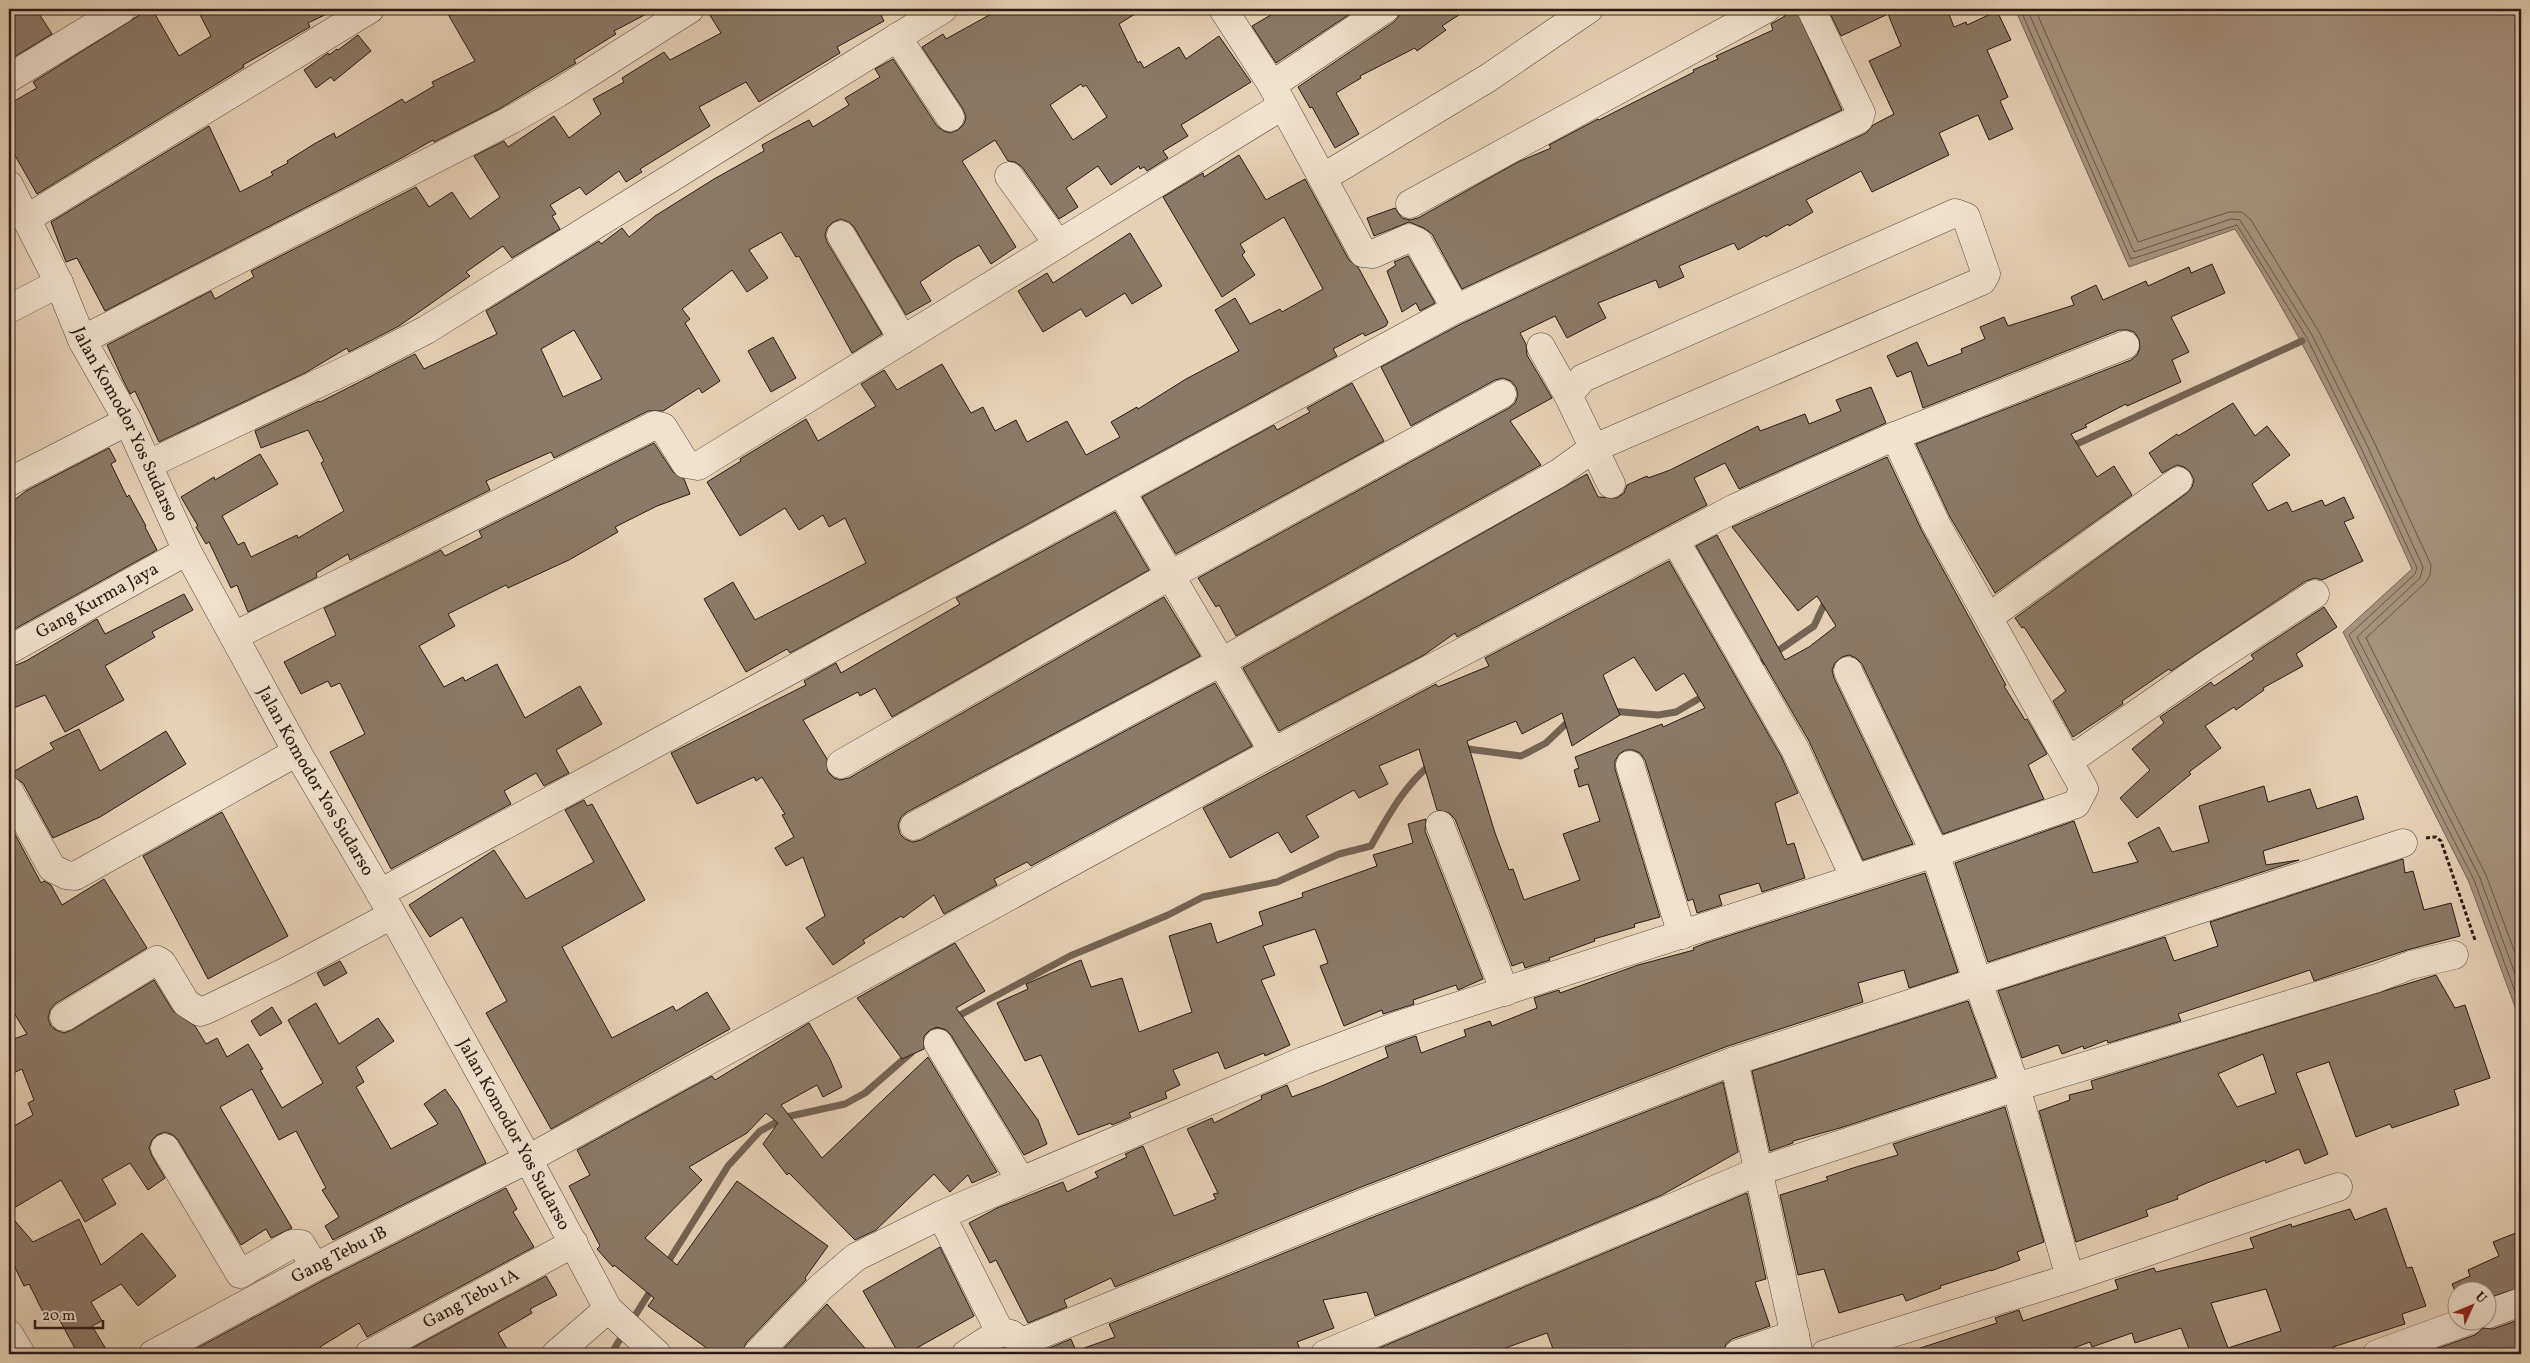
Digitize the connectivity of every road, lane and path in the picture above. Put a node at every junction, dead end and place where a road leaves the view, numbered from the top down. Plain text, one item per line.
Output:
1 (122, 9) edge
2 (370, 9) edge
3 (690, 9) edge
4 (943, 9) edge
5 (1222, 9) edge
6 (1385, 9) edge
7 (1589, 9) edge
8 (1766, 9) edge
9 (1811, 9) edge
10 (897, 37) junction
11 (9, 78) edge
12 (1277, 95) junction
13 (950, 117) dead end
14 (1009, 176) dead end
15 (1324, 177) junction
16 (15, 201) edge
17 (1410, 204) dead end
18 (841, 235) dead end
19 (1058, 244) junction
20 (59, 284) junction
21 (9, 308) edge
22 (1456, 309) junction
23 (82, 340) junction
24 (903, 340) junction
25 (2125, 345) dead end
26 (1541, 347) dead end
27 (1502, 394) dead end
28 (1568, 395) junction
29 (128, 421) junction
30 (1895, 436) junction
31 (1592, 449) junction
32 (149, 464) junction
33 (2178, 481) dead end
34 (9, 482) edge
35 (1611, 484) dead end
36 (1121, 491) junction
37 (1675, 540) junction
38 (187, 551) junction
39 (1169, 576) junction
40 (2315, 594) dead end
41 (1989, 617) junction
42 (234, 636) junction
43 (9, 650) edge
44 (1223, 661) junction
45 (1848, 671) dead end
46 (297, 752) junction
47 (1274, 752) junction
48 (2069, 761) junction
49 (841, 764) dead end
50 (1630, 765) dead end
51 (9, 791) edge
52 (1440, 825) dead end
53 (914, 826) dead end
54 (2403, 843) joint
55 (1935, 853) junction
56 (1855, 879) junction
57 (386, 904) junction
58 (1682, 935) junction
59 (2454, 955) joint
60 (1978, 983) junction
61 (1505, 992) junction
62 (64, 1017) dead end
63 (938, 1043) dead end
64 (1734, 1061) junction
65 (2016, 1087) junction
66 (165, 1148) dead end
67 (528, 1159) junction
68 (1758, 1171) junction
69 (1021, 1181) junction
70 (2338, 1188) dead end
71 (941, 1214) junction
72 (574, 1243) junction
73 (315, 1267) junction
74 (2070, 1278) junction
75 (2521, 1302) edge
76 (2498, 1310) edge
77 (612, 1312) junction
78 (2448, 1328) edge
79 (9, 1334) edge
80 (1016, 1343) edge
81 (1797, 1344) edge
82 (652, 1350) edge
83 (21, 1354) edge
84 (153, 1354) edge
85 (369, 1354) edge
86 (556, 1354) edge
87 (757, 1354) edge
88 (966, 1354) edge
89 (1326, 1354) edge
90 (1738, 1354) edge
91 (1825, 1354) edge
92 (2376, 1354) edge

1 - 11 street
2 - 16 street
3 - 23 street
4 - 10 street
5 - 12 street
6 - 12 street
7 - 15 street
8 - 17 street
9 - 22 street
10 - 13 street
10 - 32 street
12 - 15 street
12 - 19 street
14 - 19 street
15 - 22 street
16 - 20 street, Jalan Komodor Yos Sudarso
18 - 24 street
19 - 24 street
20 - 21 street
20 - 23 street, Jalan Komodor Yos Sudarso
22 - 36 street
23 - 29 street, Jalan Komodor Yos Sudarso
24 - 42 street
25 - 30 street, Gang Tebu 1B
26 - 28 street
27 - 39 street
28 - 31 street
28 - 31 street
29 - 32 street, Jalan Komodor Yos Sudarso
29 - 34 street
30 - 37 street, Gang Tebu 1B
30 - 41 street
31 - 35 street
31 - 44 street
32 - 38 street, Jalan Komodor Yos Sudarso
33 - 41 street
36 - 39 street
36 - 57 street
37 - 47 street, Gang Tebu 1B
37 - 56 street
38 - 42 street, Jalan Komodor Yos Sudarso
38 - 43 street, Gang Kurma Jaya
39 - 44 street
39 - 49 street
40 - 48 street
41 - 48 street
42 - 46 street, Jalan Komodor Yos Sudarso
44 - 47 street
44 - 53 street
45 - 55 street
46 - 51 street
46 - 57 street, Jalan Komodor Yos Sudarso
47 - 67 street, Gang Tebu 1B
48 - 55 street
50 - 58 street
52 - 61 street
54 - 59 path
54 - 60 street
55 - 56 street
55 - 60 street
56 - 58 street
57 - 62 street
57 - 67 street, Jalan Komodor Yos Sudarso
58 - 61 street
59 - 65 street
60 - 64 street
60 - 65 street
61 - 69 street
63 - 69 street
64 - 68 street
64 - 80 street
65 - 68 street
65 - 74 street
66 - 73 street
67 - 72 street, Jalan Komodor Yos Sudarso
67 - 73 street, Gang Tebu 1B
68 - 81 street
68 - 89 street
69 - 71 street
70 - 74 street
71 - 80 street
71 - 87 street
72 - 77 street, Jalan Komodor Yos Sudarso
72 - 85 street, Gang Tebu 1A
73 - 84 street, Gang Tebu 1B
74 - 91 street
75 - 76 street
77 - 82 street, Jalan Komodor Yos Sudarso
77 - 86 street
78 - 92 street
79 - 83 street
80 - 88 street
81 - 90 street

